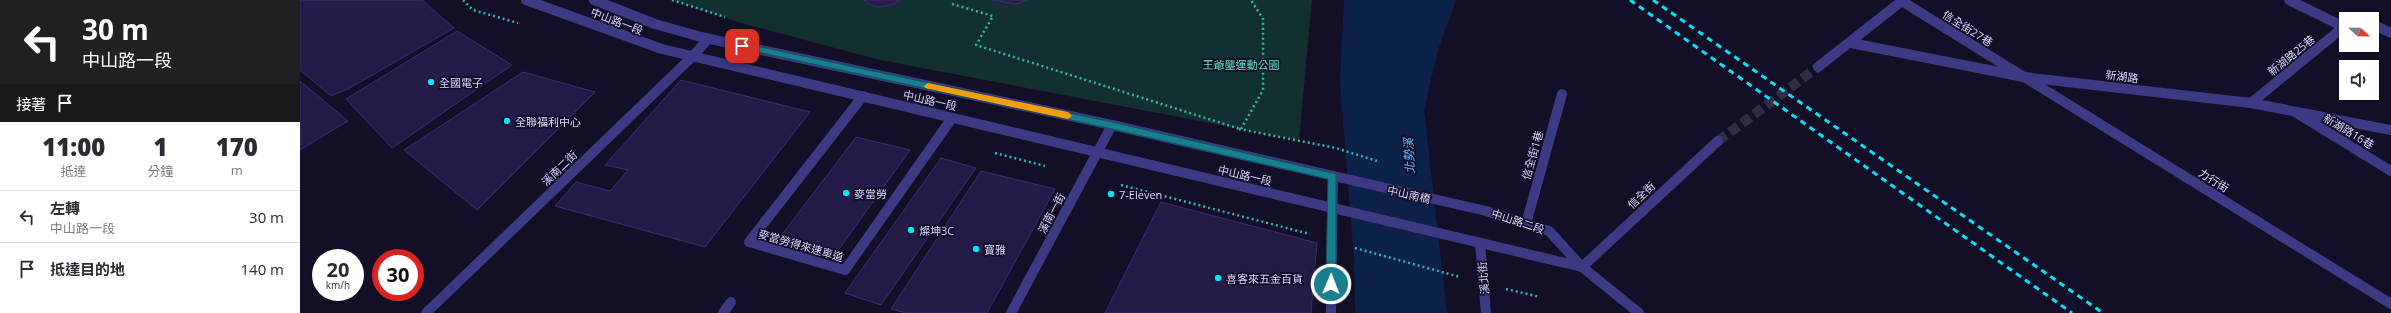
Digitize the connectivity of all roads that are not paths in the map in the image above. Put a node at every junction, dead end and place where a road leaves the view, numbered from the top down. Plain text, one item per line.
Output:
1 (526, 0) edge
2 (594, 0) edge
3 (1902, 0) edge
4 (2288, 0) edge
5 (2339, 23) edge
6 (2379, 27) edge
7 (2339, 31) edge
8 (2391, 33) edge
9 (708, 39) junction
10 (1851, 43) junction
11 (693, 56) junction
12 (1818, 67) tunnel mouth
13 (2024, 77) junction
14 (1562, 94) dead end
15 (863, 96) junction
16 (2251, 103) junction
17 (2294, 112) junction
18 (952, 118) junction
19 (1112, 125) junction
20 (2391, 130) edge
21 (1718, 141) tunnel mouth
22 (1097, 152) junction
23 (2391, 171) edge
24 (1333, 176) junction
25 (1332, 207) junction
26 (1486, 211) joint
27 (1526, 224) junction
28 (1480, 243) junction
29 (1582, 267) junction
30 (731, 302) dead end
31 (2391, 304) edge
32 (426, 313) edge
33 (723, 313) edge
34 (1011, 313) edge
35 (1331, 313) edge
36 (1486, 313) edge
37 (1640, 313) edge

1 - 11 street, 中山路一段
2 - 9 street, 中山路一段
3 - 10 street
3 - 13 street, 信全街27巷
4 - 5 street
6 - 8 street
7 - 16 street, 新湖路25巷
9 - 11 street, 溪南二街
9 - 19 street, 中山路一段
10 - 12 street
10 - 13 street, 新湖路
11 - 15 street, 中山路一段
11 - 32 street, 溪南二街
13 - 16 street, 新湖路
13 - 31 street, 力行街
14 - 27 street, 信全街1巷
15 - 18 street, 中山路一段
15 - 18 street, 麥當勞得來速車道
16 - 17 street, 新湖路
17 - 20 street, 新湖路
17 - 23 street, 新湖路16巷
18 - 22 street, 中山路一段
19 - 22 street, 溪南一街
19 - 24 street, 中山路一段
21 - 29 street, 信全街
22 - 25 street, 中山路一段
22 - 34 street, 溪南一街
24 - 25 street
24 - 26 street, 中山南橋
25 - 28 street
25 - 35 street
26 - 27 street, 中山路二段
27 - 29 street, 中山路二段
28 - 29 street, 中山路二段
28 - 36 street, 溪北街
29 - 37 street, 中山路二段
30 - 33 street

